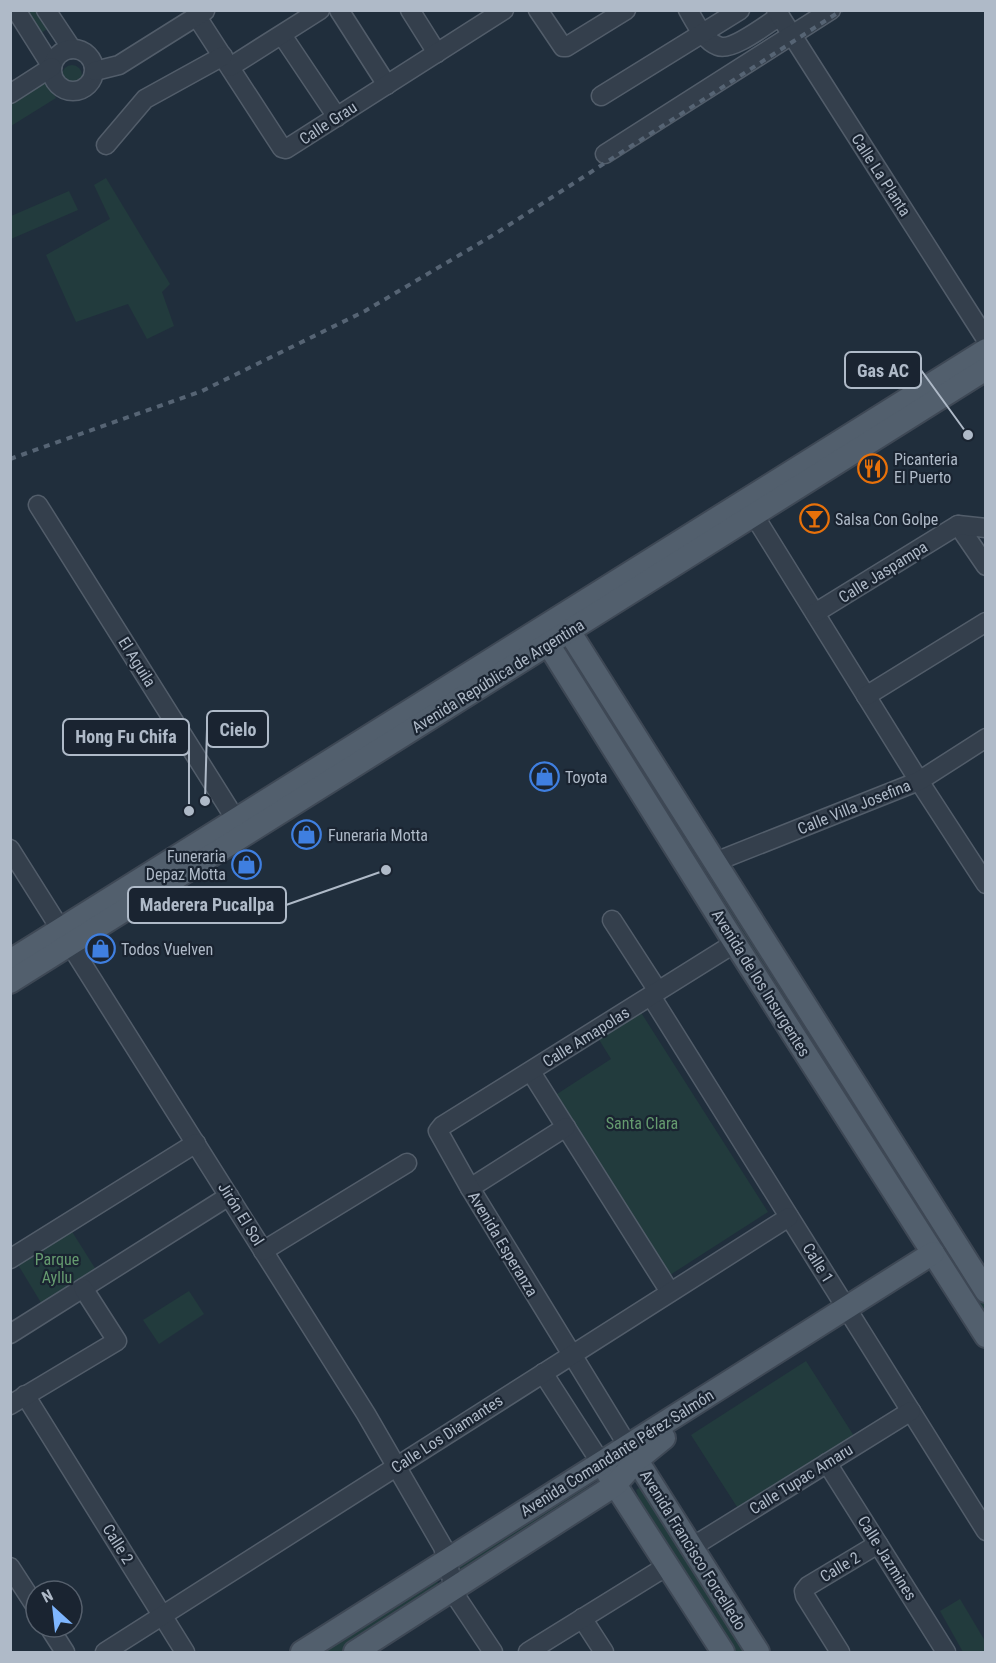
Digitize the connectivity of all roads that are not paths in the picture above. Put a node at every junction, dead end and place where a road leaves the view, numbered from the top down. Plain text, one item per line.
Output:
1 (16, 10) edge
2 (46, 10) edge
3 (320, 10) edge
4 (339, 10) edge
5 (410, 10) edge
6 (504, 10) edge
7 (538, 10) edge
8 (626, 10) edge
9 (688, 10) edge
10 (740, 10) edge
11 (831, 10) edge
12 (778, 13) edge
13 (201, 14) edge
14 (282, 34) junction
15 (703, 34) junction
16 (792, 35) junction
17 (72, 49) junction
18 (437, 53) junction
19 (226, 62) junction
20 (52, 67) junction
21 (95, 71) junction
22 (387, 85) junction
23 (10, 94) edge
24 (601, 96) dead end
25 (337, 117) junction
26 (106, 145) dead end
27 (605, 154) dead end
28 (986, 339) edge
29 (986, 350) edge
30 (986, 369) edge
31 (38, 505) dead end
32 (749, 508) junction
33 (958, 525) junction
34 (986, 528) edge
35 (986, 566) edge
36 (814, 613) junction
37 (986, 622) edge
38 (564, 624) junction
39 (544, 637) junction
40 (866, 696) junction
41 (986, 738) edge
42 (919, 781) junction
43 (236, 820) junction
44 (10, 849) edge
45 (715, 862) junction
46 (986, 884) edge
47 (612, 920) dead end
48 (66, 937) junction
49 (735, 943) junction
50 (10, 961) edge
51 (10, 982) edge
52 (655, 994) junction
53 (531, 1072) junction
54 (566, 1128) junction
55 (438, 1131) joint
56 (196, 1143) junction
57 (407, 1163) dead end
58 (470, 1188) junction
59 (229, 1196) junction
60 (789, 1217) junction
61 (263, 1251) junction
62 (10, 1259) edge
63 (936, 1259) junction
64 (83, 1288) junction
65 (986, 1291) edge
66 (670, 1292) junction
67 (850, 1313) junction
68 (10, 1334) edge
69 (986, 1336) edge
70 (571, 1355) junction
71 (543, 1373) junction
72 (18, 1400) edge
73 (911, 1411) junction
74 (632, 1453) junction
75 (601, 1463) junction
76 (827, 1463) junction
77 (396, 1466) junction
78 (615, 1485) junction
79 (986, 1531) edge
80 (878, 1544) junction
81 (692, 1547) junction
82 (447, 1561) junction
83 (667, 1566) junction
84 (10, 1567) edge
85 (454, 1588) junction
86 (16, 1589) edge
87 (162, 1616) junction
88 (582, 1618) junction
89 (56, 1639) edge
90 (65, 1653) edge
91 (105, 1653) edge
92 (185, 1653) edge
93 (302, 1653) edge
94 (355, 1653) edge
95 (493, 1653) edge
96 (528, 1653) edge
97 (604, 1653) edge
98 (723, 1653) edge
99 (758, 1653) edge
100 (840, 1653) edge
101 (946, 1653) edge

1 - 20 street
2 - 17 street
3 - 14 street
4 - 22 street
5 - 18 street
6 - 18 street, Calle Grau
7 - 8 street
9 - 15 street
10 - 15 street
11 - 16 street
12 - 15 street
12 - 16 street, Calle La Planta
13 - 19 street, Calle Grau
13 - 21 street
14 - 19 street
14 - 25 street
15 - 24 street
16 - 27 street
16 - 28 street, Calle La Planta
17 - 20 street
17 - 21 street
18 - 22 street, Calle Grau
19 - 25 street, Calle Grau
19 - 26 street
20 - 21 street
20 - 23 street
22 - 25 street, Calle Grau
29 - 32 main road, Avenida República de Argentina
30 - 32 main road, Avenida República de Argentina
31 - 43 street, El Aguila
32 - 36 street
32 - 38 main road, Avenida República de Argentina
33 - 34 street
33 - 35 street
33 - 36 street, Calle Jaspampa
36 - 40 street
37 - 40 street
38 - 39 main road, Avenida República de Argentina
38 - 45 main road, Avenida de los Insurgentes
39 - 43 main road, Avenida República de Argentina
39 - 48 main road, Avenida República de Argentina
39 - 49 main road, Avenida de los Insurgentes
40 - 42 street
41 - 42 street, Calle Villa Josefina
42 - 45 street, Calle Villa Josefina
42 - 46 street
43 - 48 main road, Avenida República de Argentina
44 - 48 street, Jirón El Sol
45 - 65 main road, Avenida de los Insurgentes
47 - 52 street, Calle 1
48 - 50 main road, Avenida República de Argentina
48 - 51 main road, Avenida República de Argentina
48 - 56 street, Jirón El Sol
49 - 52 street, Calle Amapolas
49 - 63 main road, Avenida de los Insurgentes
52 - 53 street, Calle Amapolas
52 - 60 street, Calle 1
53 - 54 street
53 - 55 street, Calle Amapolas
54 - 58 street
54 - 66 street
55 - 58 street, Avenida Esperanza
56 - 59 street, Jirón El Sol
56 - 62 street
57 - 61 street
58 - 70 street, Avenida Esperanza
59 - 61 street, Jirón El Sol
59 - 64 street
60 - 66 street, Calle Los Diamantes
60 - 67 street, Calle 1
61 - 77 street, Jirón El Sol
63 - 67 main road, Avenida Comandante Pérez Salmón
63 - 69 main road, Avenida de los Insurgentes
64 - 68 street
64 - 72 street
66 - 70 street, Calle Los Diamantes
67 - 73 street, Calle 1
67 - 74 main road, Avenida Comandante Pérez Salmón
70 - 71 street, Calle Los Diamantes
70 - 74 street, Avenida Francisco Forcelledo
71 - 75 street, Avenida Francisco Forcelledo
71 - 77 street, Calle Los Diamantes
72 - 87 street, Calle 2
73 - 76 street, Calle Tupac Amaru
73 - 79 street, Calle 1
74 - 75 main road, Avenida Comandante Pérez Salmón
74 - 78 main road, Avenida Comandante Pérez Salmón
74 - 81 main road, Avenida Francisco Forcelledo
75 - 78 main road, Avenida Francisco Forcelledo
75 - 82 main road, Avenida Comandante Pérez Salmón
76 - 80 street, Calle Jazmines
76 - 81 street, Calle Tupac Amaru
77 - 82 street, Jirón El Sol
77 - 87 street, Calle Los Diamantes
78 - 83 main road, Avenida Francisco Forcelledo
78 - 85 main road, Avenida Comandante Pérez Salmón
80 - 100 street, Calle 2
80 - 101 street, Calle Jazmines
81 - 99 main road, Avenida Francisco Forcelledo
82 - 85 street, Jirón El Sol
82 - 93 main road, Avenida Comandante Pérez Salmón
83 - 88 street
83 - 98 main road, Avenida Francisco Forcelledo
84 - 86 street
85 - 94 main road, Avenida Comandante Pérez Salmón
85 - 95 street, Jirón El Sol
87 - 91 street, Calle Los Diamantes
87 - 92 street, Calle 2
88 - 96 street
88 - 97 street
89 - 90 street

